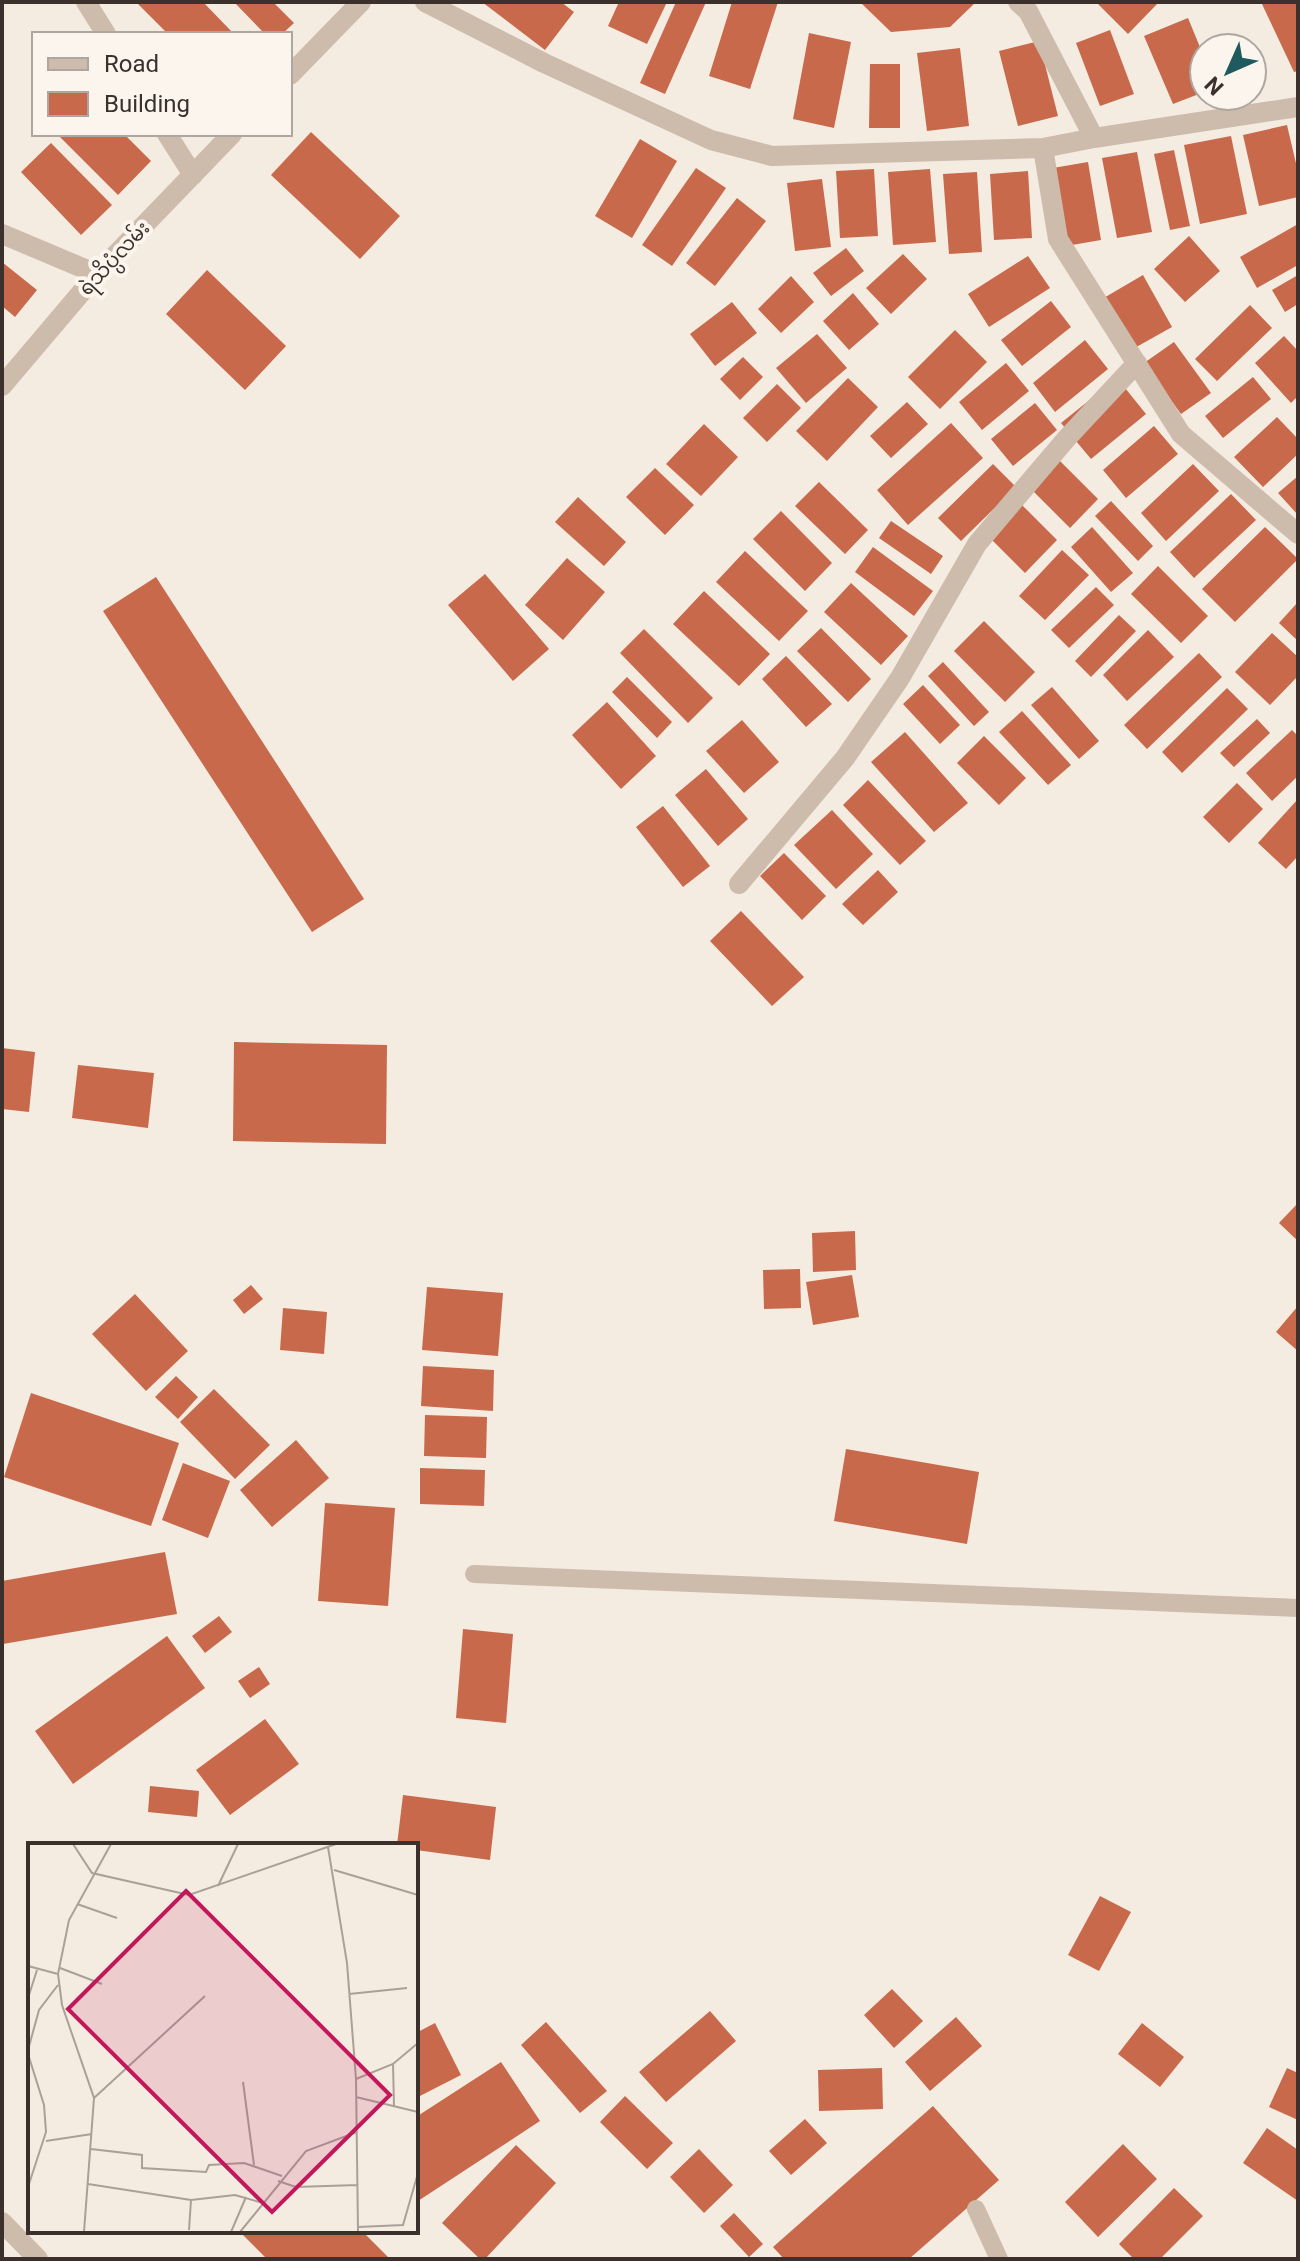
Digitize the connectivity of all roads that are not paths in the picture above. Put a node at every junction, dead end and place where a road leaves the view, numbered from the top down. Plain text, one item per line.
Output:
1 (86, 2) edge
2 (361, 2) edge
3 (425, 2) edge
4 (1018, 2) edge
5 (105, 32) edge
6 (292, 73) edge
7 (1298, 107) edge
8 (168, 136) edge
9 (230, 136) edge
10 (1094, 138) junction
11 (1043, 148) junction
12 (193, 175) junction
13 (2, 234) edge
14 (97, 274) junction
15 (1137, 363) junction
16 (2, 386) edge
17 (1298, 534) edge
18 (739, 884) dead end
19 (474, 1574) dead end
20 (1298, 1608) edge
21 (976, 2209) dead end
22 (2, 2222) edge
23 (38, 2259) edge
24 (999, 2259) edge

1 - 5 street
2 - 6 street
3 - 11 street
4 - 10 street
7 - 10 street
8 - 12 street
9 - 12 street, ရဲသိပ္ပံလမ်း
10 - 11 street
11 - 15 street
12 - 14 street, ရဲသိပ္ပံလမ်း
13 - 14 street
14 - 16 street, ရဲသိပ္ပံလမ်း
15 - 17 street
15 - 18 street
19 - 20 lane
21 - 24 lane
22 - 23 street

